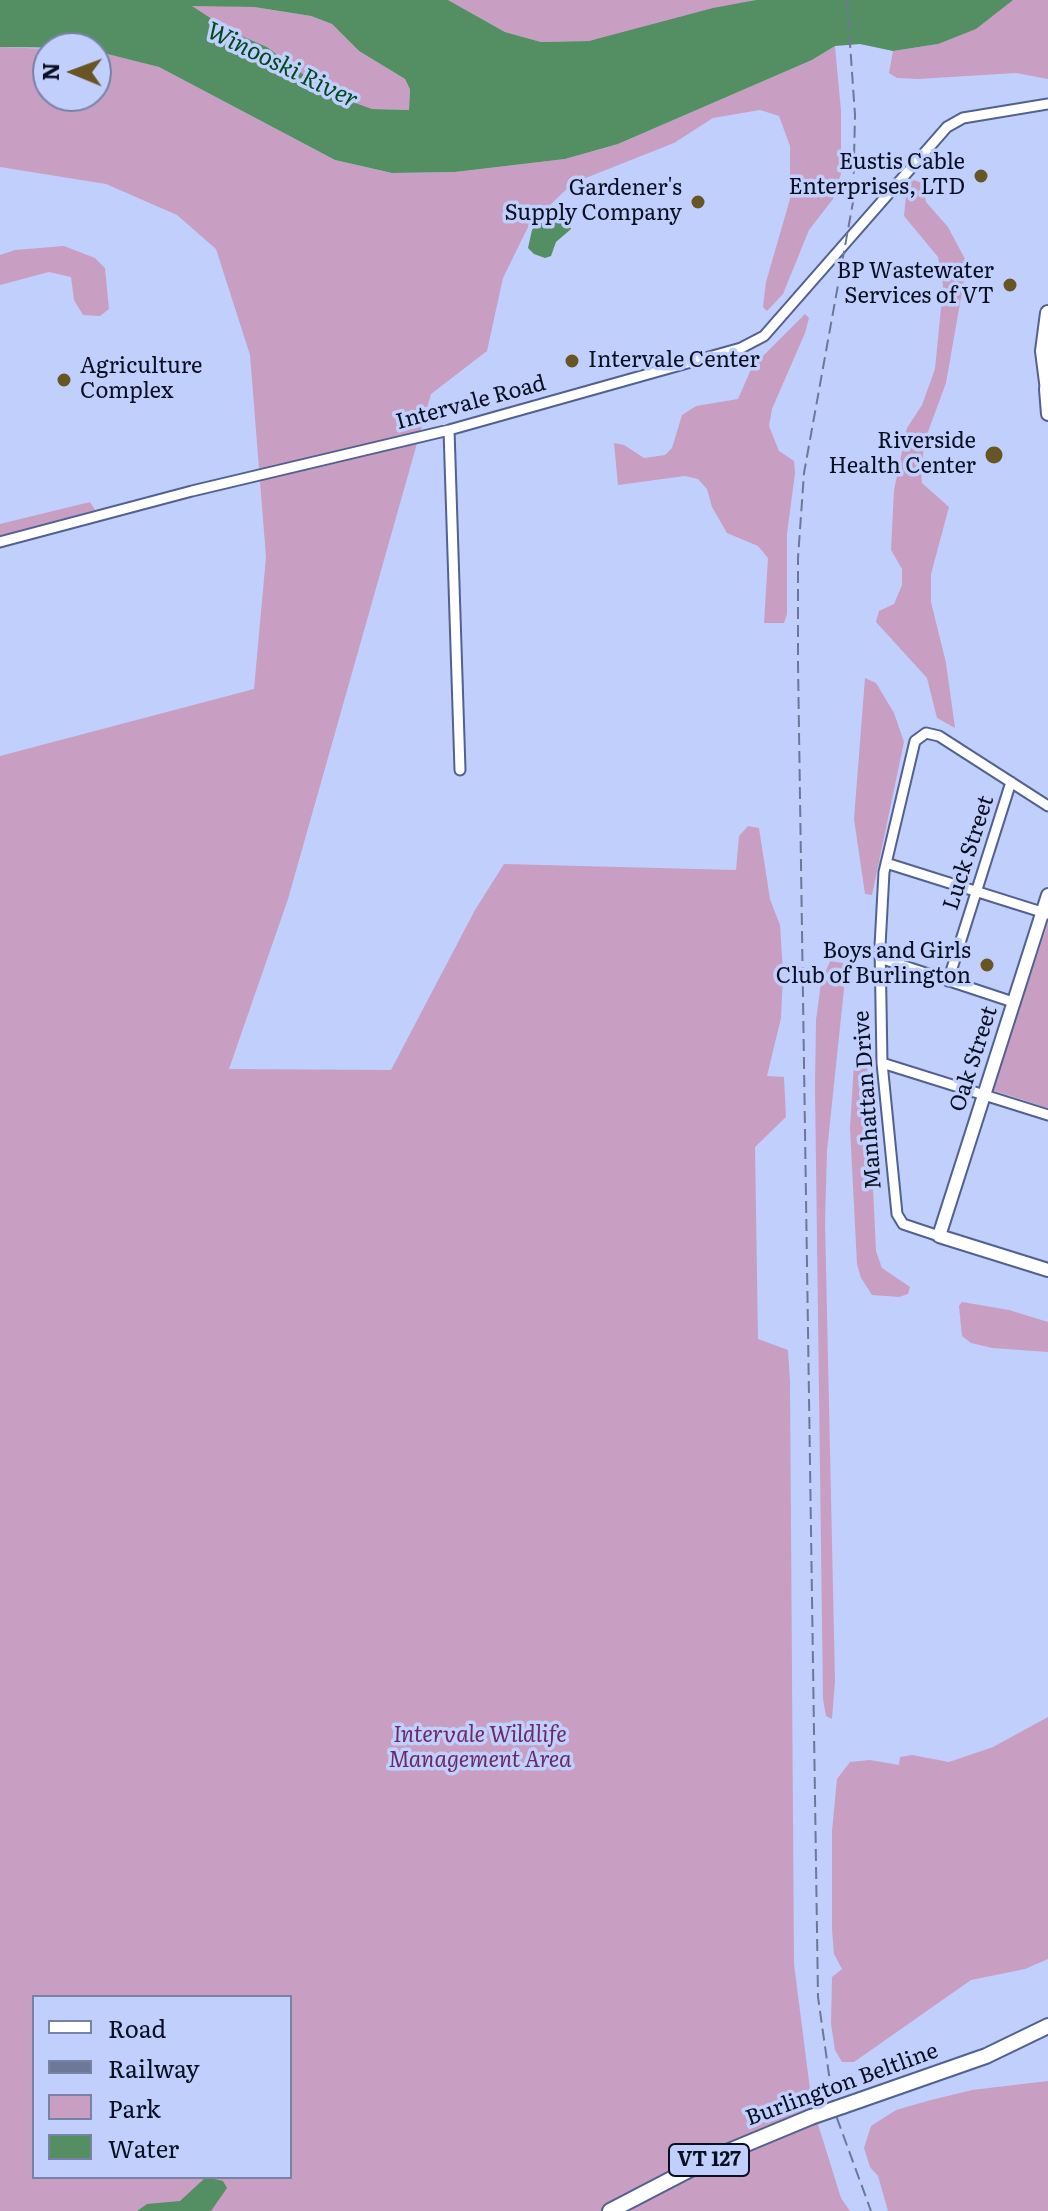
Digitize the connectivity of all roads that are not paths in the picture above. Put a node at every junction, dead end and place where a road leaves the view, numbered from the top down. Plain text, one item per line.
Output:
1 (1048, 104) edge
2 (1048, 313) edge
3 (1047, 389) edge
4 (1048, 414) edge
5 (449, 430) junction
6 (0, 542) edge
7 (460, 770) dead end
8 (1011, 782) junction
9 (1048, 806) edge
10 (886, 863) junction
11 (976, 891) junction
12 (1048, 895) edge
13 (1045, 913) edge
14 (880, 958) junction
15 (948, 981) junction
16 (1013, 1002) junction
17 (882, 1063) junction
18 (984, 1094) junction
19 (1048, 1115) edge
20 (939, 1236) junction
21 (1048, 1270) edge
22 (1048, 2026) edge
23 (610, 2211) edge

1 - 5 street, Intervale Road
2 - 3 main road
3 - 4 street
5 - 6 street, Intervale Road
5 - 7 street
8 - 9 street
8 - 10 street, Manhattan Drive
8 - 11 street, Luck Street
10 - 11 street
10 - 14 street, Manhattan Drive
11 - 13 street
11 - 15 street, Luck Street
12 - 13 street, Oak Street
13 - 16 street, Oak Street
14 - 15 street
14 - 17 street, Manhattan Drive
15 - 16 street
16 - 18 street, Oak Street
17 - 18 street
17 - 20 street, Manhattan Drive
18 - 19 street
18 - 20 street, Oak Street
20 - 21 street, Manhattan Drive
22 - 23 main road, Burlington Beltline / VT 127, bridge

